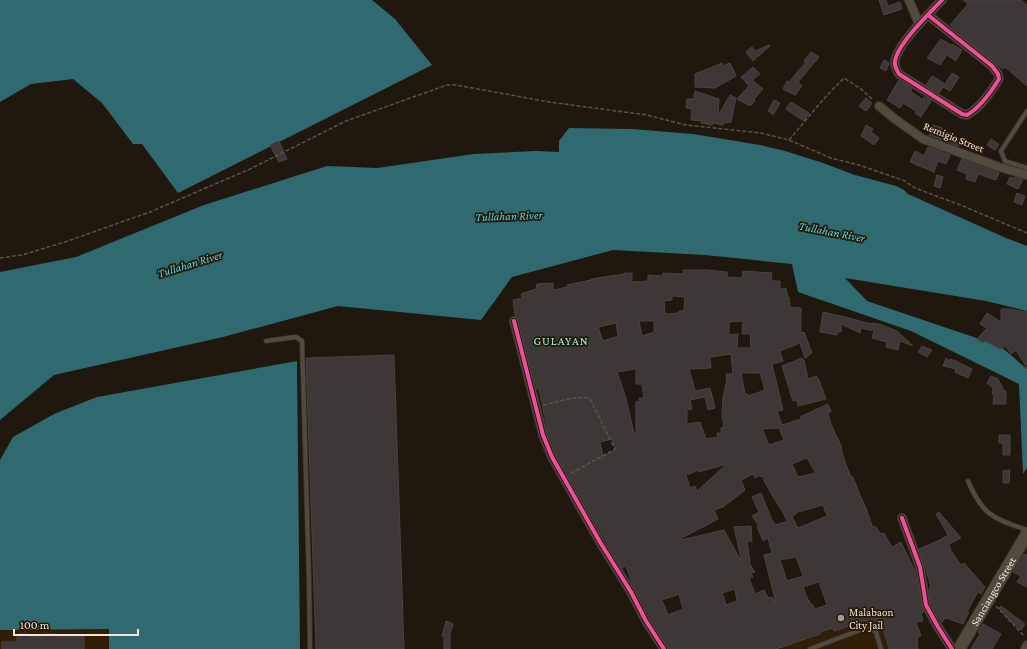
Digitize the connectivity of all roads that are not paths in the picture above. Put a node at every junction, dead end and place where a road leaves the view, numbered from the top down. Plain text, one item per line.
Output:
1 (909, 0) edge
2 (942, 0) edge
3 (928, 14) junction
4 (919, 24) junction
5 (879, 106) road end
6 (1027, 111) edge
7 (1027, 168) edge
8 (1027, 175) edge
9 (514, 321) dead end
10 (266, 341) dead end
11 (968, 481) dead end
12 (902, 518) dead end
13 (1027, 530) edge
14 (1027, 534) edge
15 (1027, 645) edge
16 (310, 649) edge
17 (664, 649) edge
18 (810, 649) edge
19 (881, 649) edge
20 (952, 649) edge
21 (959, 649) edge
22 (1025, 649) edge

1 - 4 street
2 - 3 street
3 - 4 street
3 - 4 street
5 - 8 street, Remigio Street
6 - 7 lane
9 - 17 street
10 - 16 lane
11 - 13 lane
12 - 20 street
14 - 21 main road, Sanciangco Street
15 - 22 street
18 - 19 lane

